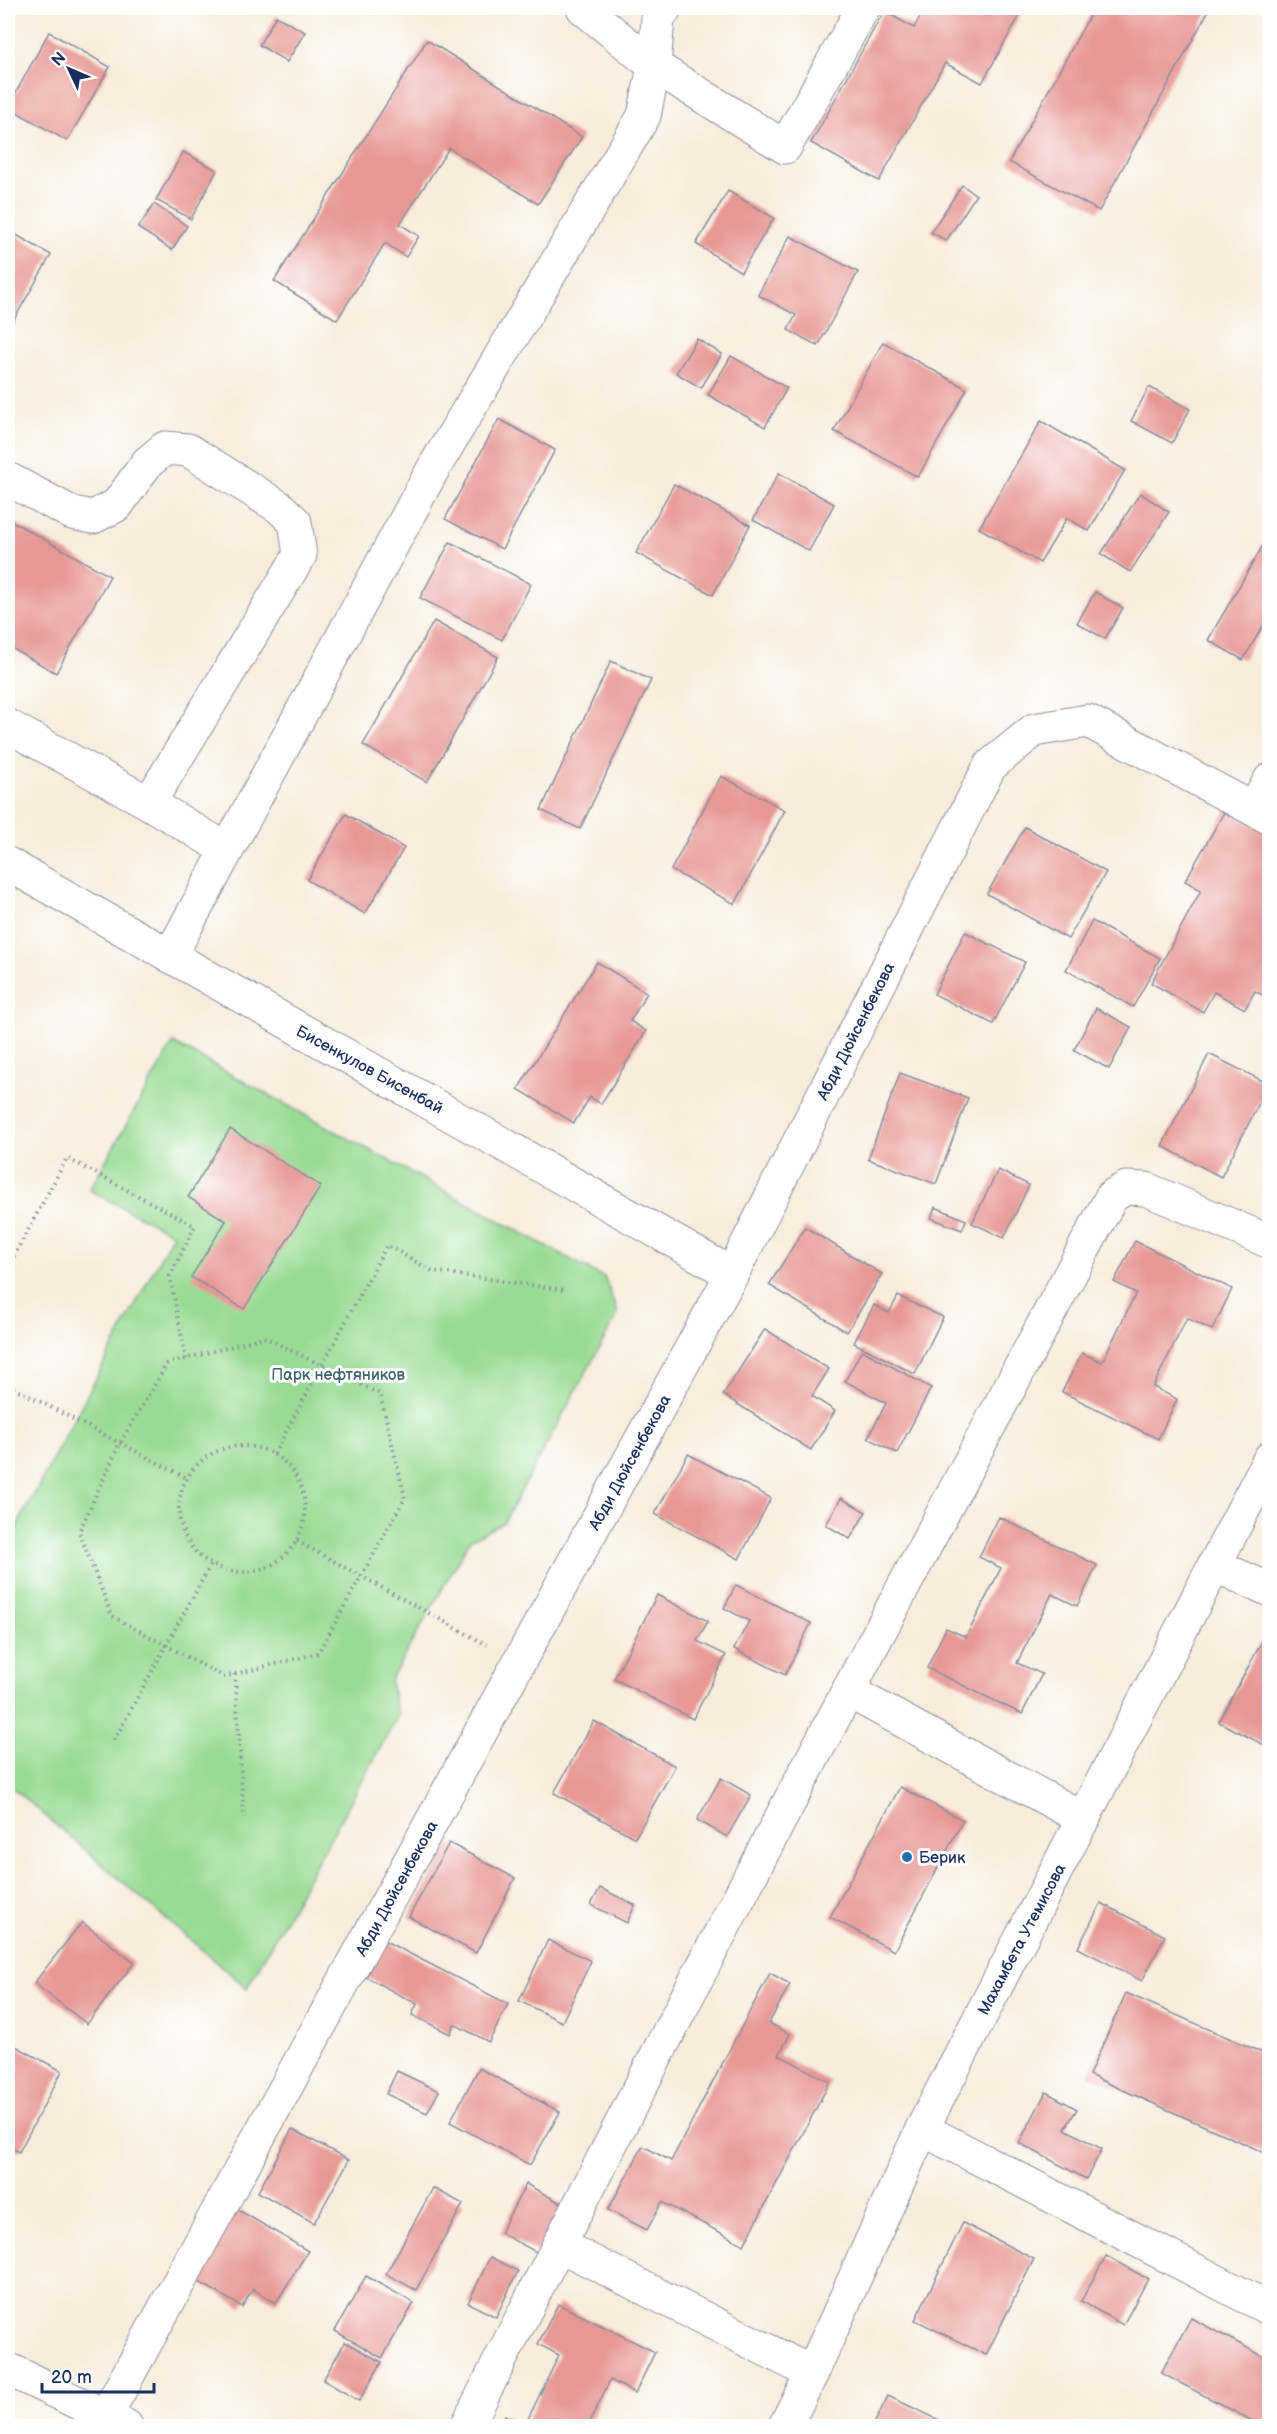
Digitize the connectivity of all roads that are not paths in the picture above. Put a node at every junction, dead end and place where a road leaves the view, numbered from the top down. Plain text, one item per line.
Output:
1 (583, 8) edge
2 (665, 8) edge
3 (863, 8) edge
4 (654, 66) junction
5 (8, 479) edge
6 (8, 726) edge
7 (1269, 780) edge
8 (149, 803) junction
9 (1262, 814) edge
10 (226, 849) junction
11 (8, 864) edge
12 (170, 956) junction
13 (1269, 1242) edge
14 (732, 1274) junction
15 (1269, 1458) edge
16 (1214, 1566) junction
17 (1269, 1590) edge
18 (848, 1691) junction
19 (1084, 1819) junction
20 (921, 2129) junction
21 (559, 2245) junction
22 (1269, 2309) edge
23 (8, 2369) edge
24 (812, 2373) junction
25 (110, 2423) edge
26 (467, 2427) edge
27 (785, 2427) edge

1 - 4 street
2 - 4 street
3 - 4 street
4 - 10 street
5 - 8 street
6 - 8 street
7 - 9 street
8 - 10 street
9 - 14 street, Абди Дюйсенбекова
10 - 12 street
11 - 12 street, Бисенкулов Бисенбай
12 - 14 street, Бисенкулов Бисенбай
13 - 18 street
14 - 25 street, Абди Дюйсенбекова
15 - 16 street, Махамбета Утемисова
16 - 17 street
16 - 19 street, Махамбета Утемисова
18 - 19 street
18 - 21 street
19 - 20 street, Махамбета Утемисова
20 - 22 street
20 - 24 street, Махамбета Утемисова
21 - 24 street
21 - 26 street
23 - 25 street
24 - 27 street, Махамбета Утемисова

